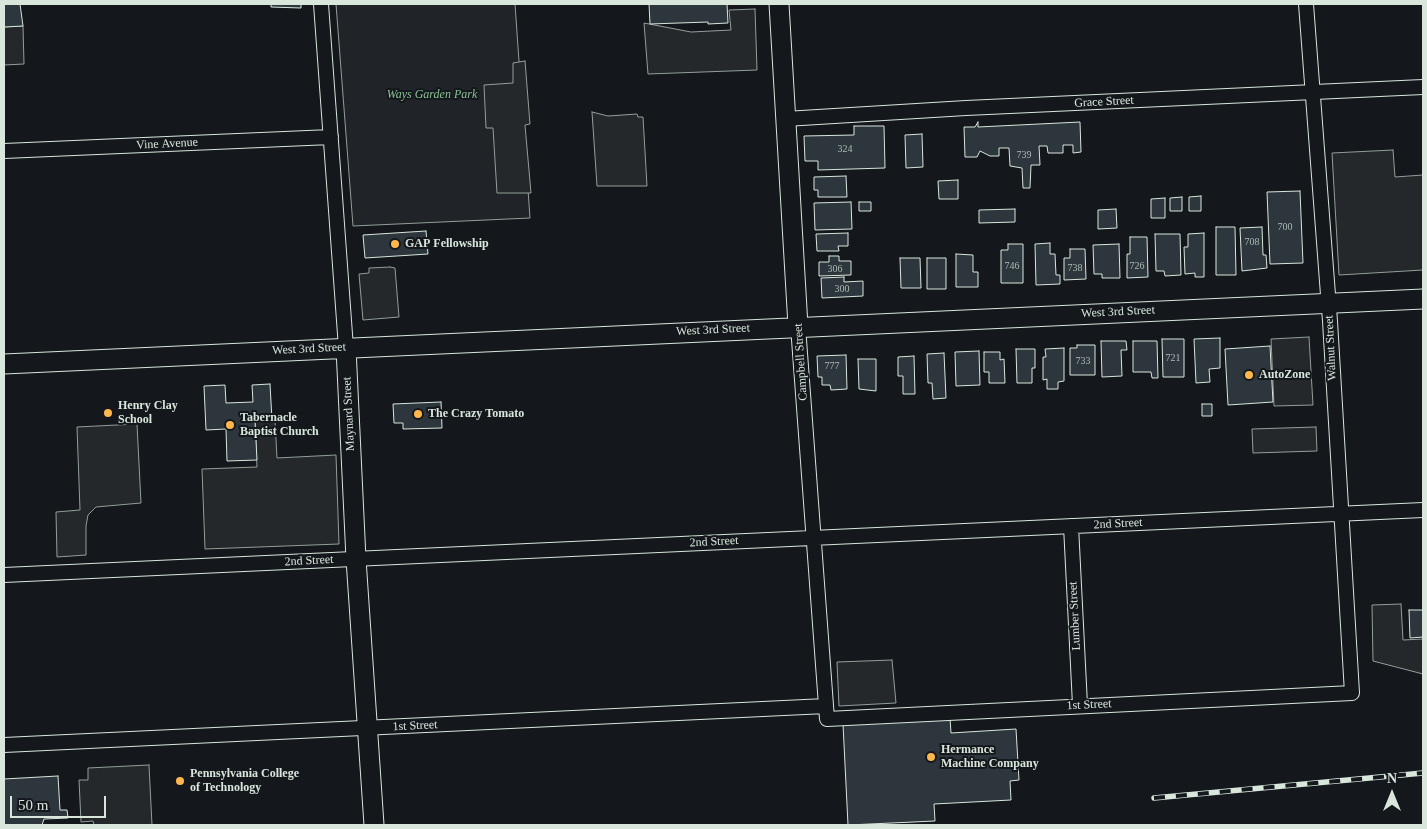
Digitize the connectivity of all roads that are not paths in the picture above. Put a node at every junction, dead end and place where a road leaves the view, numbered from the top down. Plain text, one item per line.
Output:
1 (321, 4) edge
2 (779, 4) edge
3 (1306, 4) edge
4 (1423, 87) edge
5 (1313, 92) junction
6 (785, 119) junction
7 (331, 137) junction
8 (4, 151) edge
9 (1423, 299) edge
10 (1328, 303) junction
11 (798, 326) junction
12 (346, 348) junction
13 (4, 364) edge
14 (1423, 510) edge
15 (1340, 514) junction
16 (1071, 526) junction
17 (812, 538) junction
18 (356, 559) junction
19 (4, 575) edge
20 (1352, 693) joint
21 (1080, 705) junction
22 (826, 713) junction
23 (368, 728) junction
24 (4, 745) edge
25 (374, 825) edge

1 - 7 street, Maynard Street
2 - 6 main road, Campbell Street
3 - 5 street, Walnut Street
4 - 5 street, Grace Street
5 - 6 street, Grace Street
5 - 10 street, Walnut Street
6 - 11 main road, Campbell Street
7 - 8 street, Vine Avenue
7 - 12 street, Maynard Street
9 - 10 main road, West 3rd Street
10 - 11 main road, West 3rd Street
10 - 15 street, Walnut Street
11 - 12 main road, West 3rd Street
11 - 17 street, Campbell Street
12 - 13 main road, West 3rd Street
12 - 18 main road, Maynard Street
14 - 15 street, 2nd Street
15 - 16 street, 2nd Street
15 - 20 street, Walnut Street
16 - 17 street, 2nd Street
16 - 21 street, Lumber Street
17 - 18 street, 2nd Street
17 - 22 street, Campbell Street
18 - 19 street, 2nd Street
18 - 23 main road, Maynard Street
20 - 21 street, 1st Street
21 - 22 street, 1st Street
22 - 23 street, 1st Street
23 - 24 street, 1st Street
23 - 25 main road, Maynard Street

